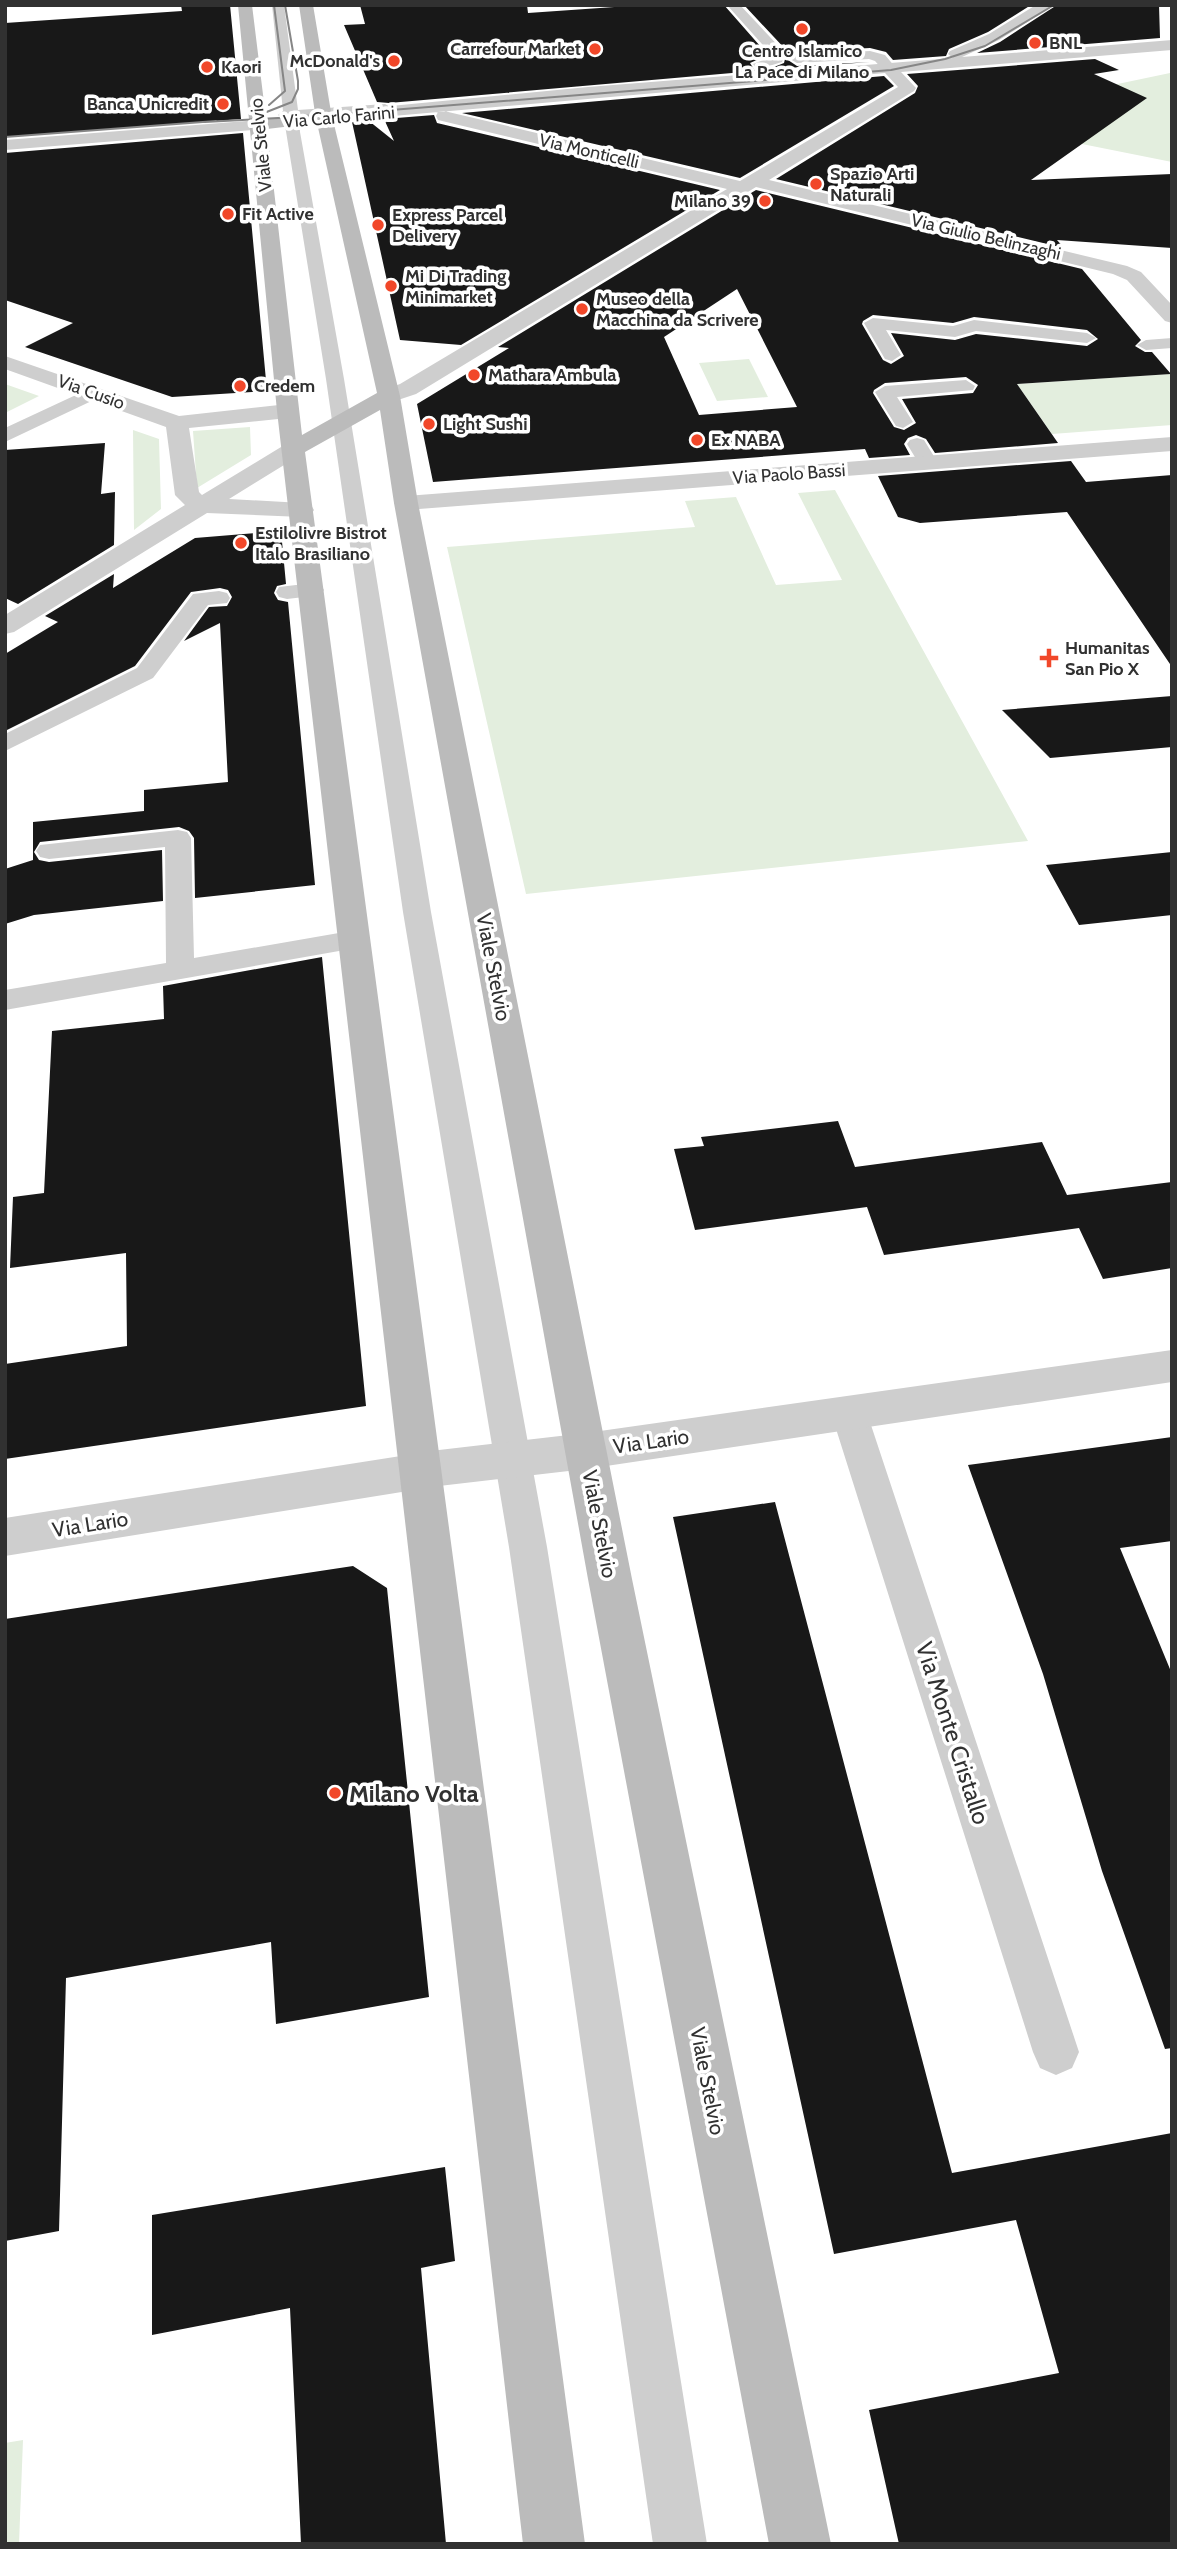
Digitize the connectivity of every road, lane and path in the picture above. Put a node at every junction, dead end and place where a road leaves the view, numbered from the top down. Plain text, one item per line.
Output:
1 (245, 5) edge
2 (278, 5) edge
3 (306, 5) edge
4 (733, 5) edge
5 (1047, 5) edge
6 (1172, 46) edge
7 (797, 59) dead end
8 (889, 68) junction
9 (772, 78) junction
10 (588, 92) junction
11 (438, 108) junction
12 (323, 111) junction
13 (292, 115) junction
14 (258, 121) junction
15 (5, 135) edge
16 (5, 145) edge
17 (750, 185) junction
18 (1172, 317) edge
19 (974, 334) dead end
20 (1172, 343) edge
21 (1146, 345) dead end
22 (891, 355) dead end
23 (5, 362) edge
24 (966, 386) dead end
25 (93, 393) junction
26 (389, 396) junction
27 (288, 411) junction
28 (339, 413) junction
29 (903, 422) dead end
30 (177, 423) junction
31 (5, 436) edge
32 (1172, 444) edge
33 (294, 449) junction
34 (406, 503) junction
35 (201, 505) junction
36 (302, 510) junction
37 (219, 598) dead end
38 (5, 626) edge
39 (5, 744) edge
40 (50, 850) dead end
41 (356, 939) junction
42 (180, 970) junction
43 (5, 1000) edge
44 (1172, 1366) edge
45 (849, 1413) junction
46 (586, 1451) junction
47 (513, 1460) junction
48 (422, 1471) junction
49 (5, 1537) edge
50 (1056, 2052) dead end
51 (554, 2544) edge
52 (680, 2544) edge
53 (800, 2544) edge

1 - 14 main road, Viale Stelvio
2 - 13 lane, Viale Stelvio
3 - 12 main road
4 - 9 lane
5 - 8 street
6 - 8 street
7 - 8 lane
8 - 9 street, Via Carlo Farini
8 - 17 street
9 - 10 street, Via Carlo Farini
10 - 11 street, Via Carlo Farini
10 - 12 street, Via Carlo Farini
11 - 12 street, Via Carlo Farini
11 - 17 street, Via Monticelli
12 - 13 main road, Via Carlo Farini
12 - 26 main road
13 - 14 main road, Via Carlo Farini
13 - 28 lane, Viale Stelvio
14 - 15 street, Via Carlo Farini
14 - 16 street, Via Carlo Farini
14 - 27 main road, Viale Stelvio
17 - 18 street, Via Giulio Belinzaghi
17 - 26 street
19 - 22 lane
20 - 21 lane
23 - 25 street, Via Cusio
24 - 29 lane
25 - 30 street, Via Cusio
25 - 31 lane
26 - 28 main road
26 - 34 main road, Viale Stelvio
27 - 28 main road
27 - 30 street
27 - 33 main road, Viale Stelvio
28 - 33 main road
28 - 47 lane, Viale Stelvio
30 - 35 street
32 - 34 street, Via Paolo Bassi
33 - 35 street
33 - 36 main road, Viale Stelvio
34 - 46 main road, Viale Stelvio
35 - 36 street
35 - 38 street
36 - 41 main road
37 - 39 lane
40 - 42 lane
41 - 42 lane
41 - 48 main road
42 - 43 lane
44 - 45 street, Via Lario
45 - 46 street, Via Lario
45 - 50 lane, Via Monte Cristallo
46 - 47 street, Via Lario
46 - 53 main road, Viale Stelvio
47 - 48 street, Via Lario
47 - 52 lane
48 - 49 street, Via Lario
48 - 51 main road

